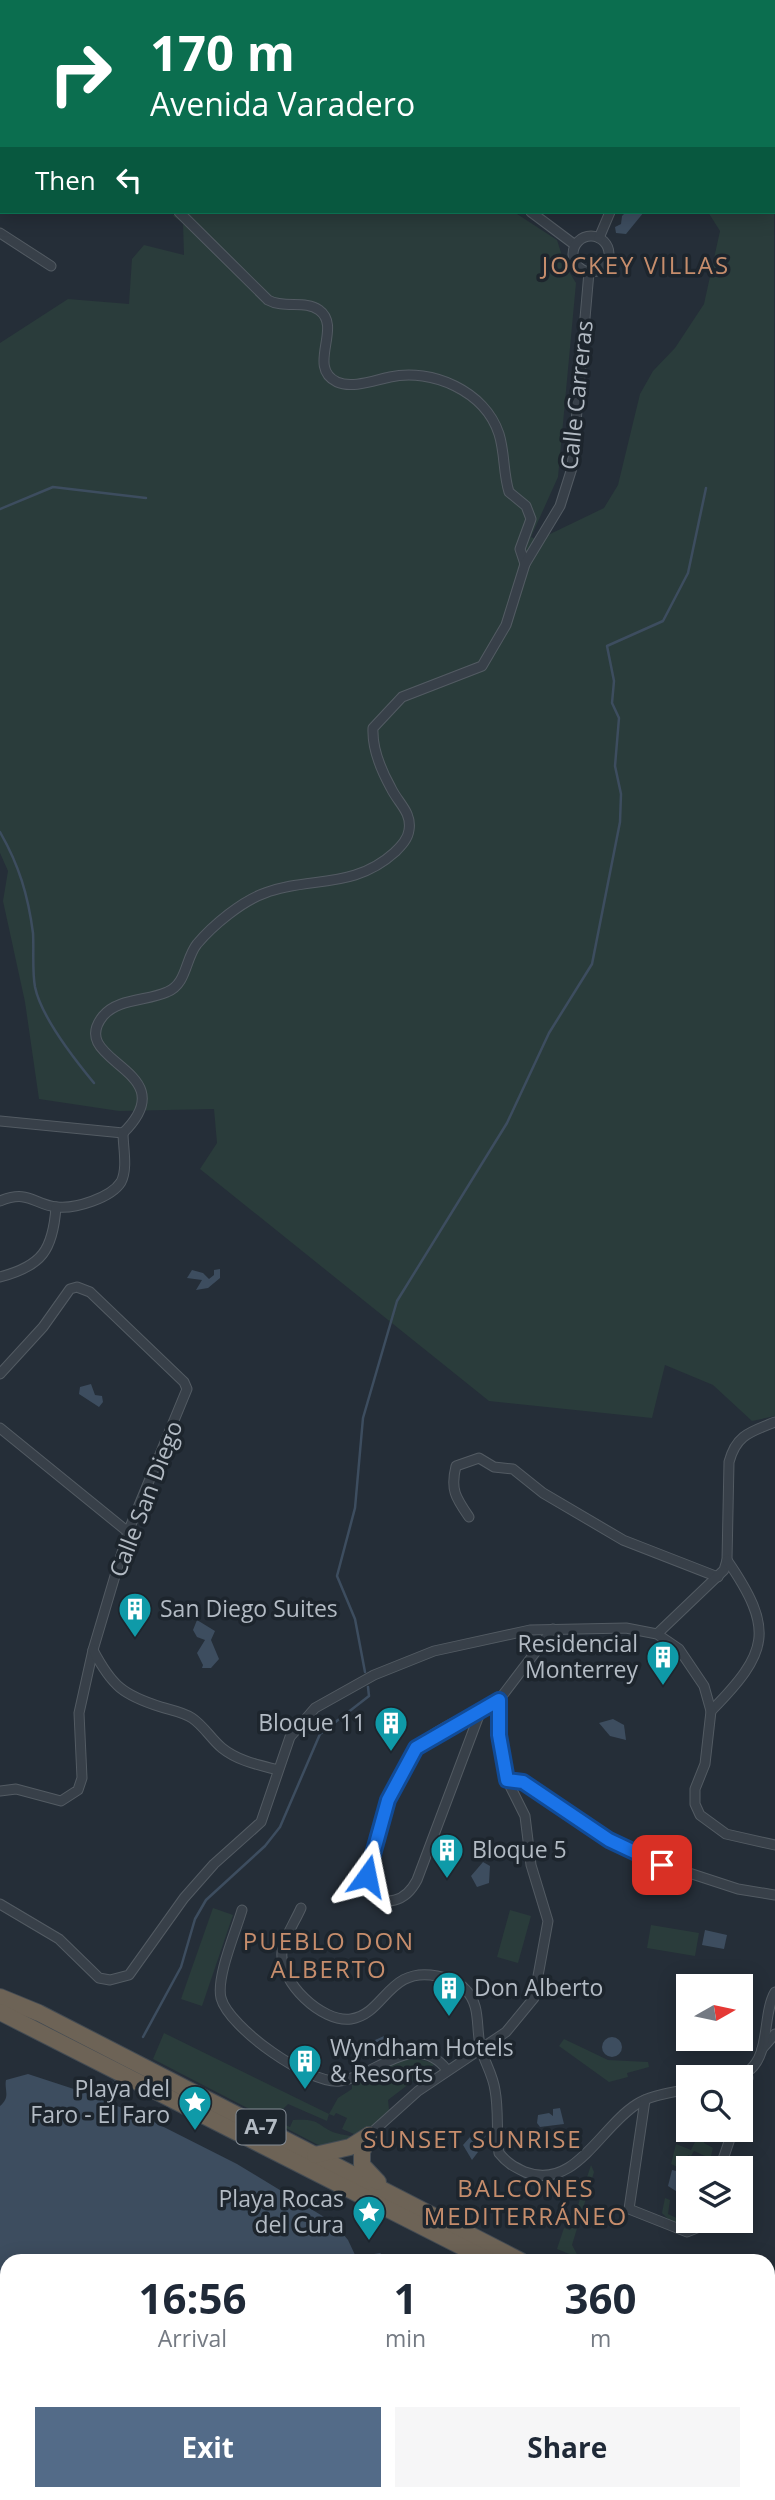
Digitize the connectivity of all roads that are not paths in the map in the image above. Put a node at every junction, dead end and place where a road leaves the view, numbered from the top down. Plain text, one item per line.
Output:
1 (181, 214) edge
2 (534, 214) edge
3 (609, 214) edge
4 (0, 233) edge
5 (599, 238) junction
6 (575, 245) junction
7 (51, 266) dead end
8 (589, 272) junction
9 (525, 564) junction
10 (0, 1121) edge
11 (122, 1133) junction
12 (0, 1201) edge
13 (56, 1207) junction
14 (0, 1277) edge
15 (0, 1374) edge
16 (775, 1423) edge
17 (0, 1428) edge
18 (469, 1517) dead end
19 (128, 1532) junction
20 (727, 1560) junction
21 (718, 1577) junction
22 (553, 1629) junction
23 (656, 1634) junction
24 (93, 1650) junction
25 (499, 1700) junction
26 (481, 1710) junction
27 (711, 1711) junction
28 (278, 1770) junction
29 (507, 1780) junction
30 (0, 1791) edge
31 (775, 1845) edge
32 (775, 1895) edge
33 (0, 1904) edge
34 (302, 1908) dead end
35 (242, 1910) dead end
36 (775, 1992) edge
37 (0, 1997) edge
38 (0, 2012) edge
39 (775, 2034) edge
40 (481, 2049) junction
41 (762, 2049) junction
42 (752, 2065) edge
43 (447, 2070) junction
44 (676, 2091) edge
45 (645, 2100) junction
46 (369, 2135) junction
47 (315, 2155) junction
48 (396, 2196) junction
49 (676, 2228) edge
50 (476, 2254) edge
51 (508, 2254) edge

1 - 9 street
2 - 6 street
3 - 5 street
4 - 7 street
5 - 6 street
5 - 8 street
6 - 8 street
8 - 9 street, Calle Carreras
9 - 11 street
10 - 11 street
11 - 13 street
12 - 13 street
13 - 14 street
15 - 19 street, Calle San Diego
16 - 20 street
17 - 19 street
18 - 21 street
19 - 24 street, Calle San Diego
20 - 21 street
20 - 27 street
21 - 23 street
22 - 23 street
22 - 25 street
22 - 28 street
23 - 27 street
24 - 28 street
24 - 30 street, Calle San Diego
25 - 26 street
25 - 29 street
26 - 26 street
27 - 31 street
28 - 33 street
29 - 32 street
29 - 40 street
34 - 40 street
35 - 43 street
36 - 41 street
37 - 47 highway, A-7
38 - 50 highway, A-7
39 - 41 street
40 - 43 street
40 - 45 street
41 - 42 street
43 - 46 street
44 - 45 street
45 - 49 street
46 - 47 highway
46 - 48 highway
47 - 48 highway, A-7
48 - 51 highway, A-7

